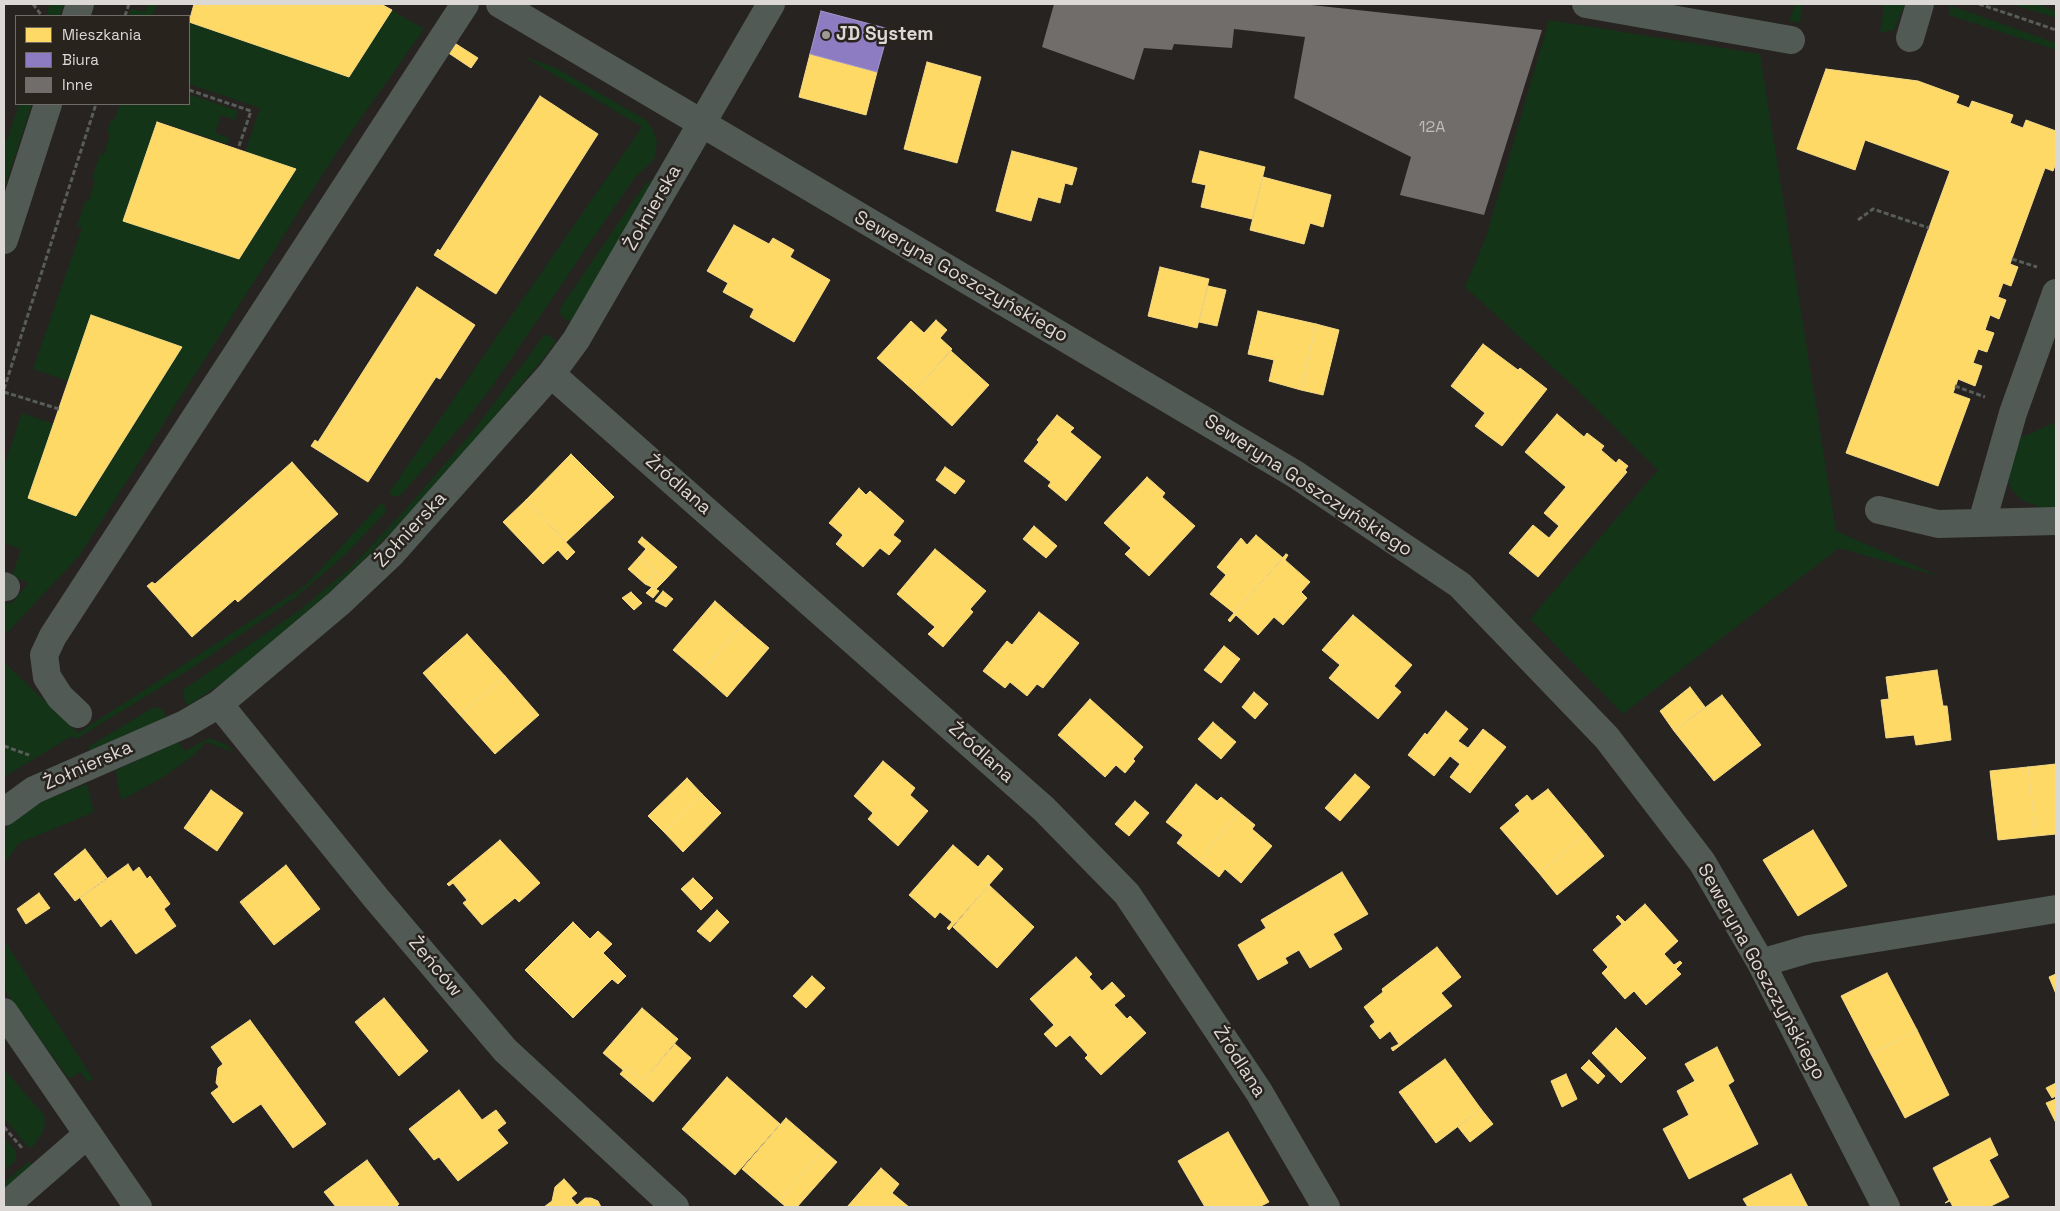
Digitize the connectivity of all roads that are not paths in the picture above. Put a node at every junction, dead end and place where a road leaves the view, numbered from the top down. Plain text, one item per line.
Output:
1 (465, 4) edge
2 (500, 4) edge
3 (772, 4) edge
4 (1586, 4) edge
5 (1920, 4) edge
6 (1910, 38) dead end
7 (1790, 40) dead end
8 (48, 105) edge
9 (701, 124) junction
10 (4, 240) edge
11 (2050, 281) edge
12 (550, 374) junction
13 (1879, 510) dead end
14 (2056, 521) edge
15 (1982, 522) junction
16 (219, 704) junction
17 (78, 714) dead end
18 (4, 812) edge
19 (2056, 909) edge
20 (1761, 963) junction
21 (4, 1012) edge
22 (88, 1134) junction
23 (4, 1207) edge
24 (138, 1207) edge
25 (675, 1207) edge
26 (1326, 1207) edge
27 (1886, 1207) edge

1 - 17 street
2 - 9 street, Seweryna Goszczyńskiego
3 - 9 street, Żołnierska
4 - 7 street
5 - 6 street
8 - 10 street
9 - 12 street, Żołnierska
9 - 20 street, Seweryna Goszczyńskiego
11 - 15 street
12 - 16 street, Żołnierska
12 - 26 street, Źródlana
13 - 15 street
14 - 15 street
16 - 18 street, Żołnierska
16 - 25 street, Żeńców
19 - 20 street
20 - 27 street, Seweryna Goszczyńskiego
21 - 22 street
22 - 23 street
22 - 24 street

